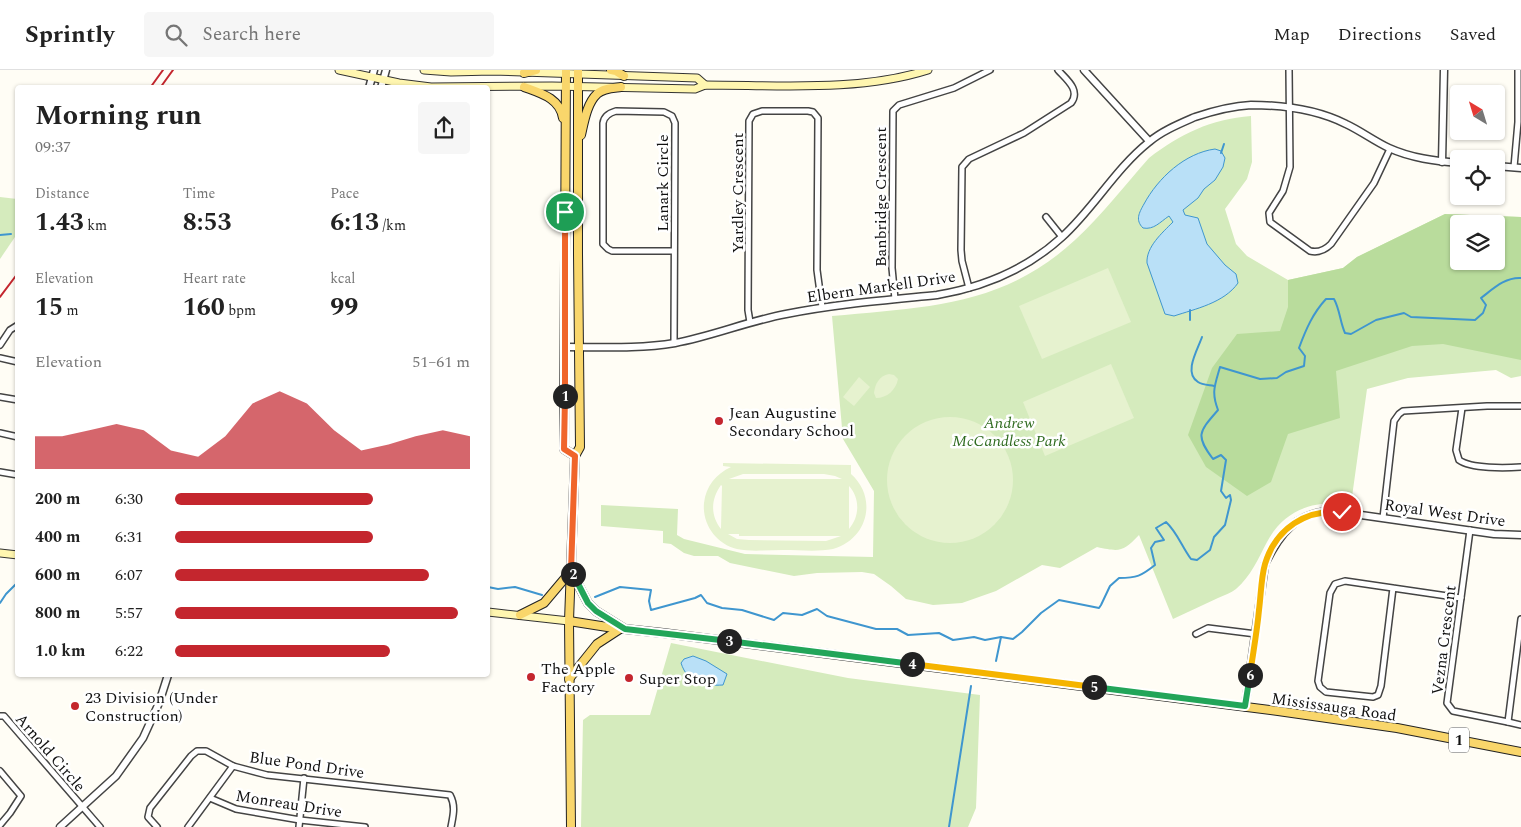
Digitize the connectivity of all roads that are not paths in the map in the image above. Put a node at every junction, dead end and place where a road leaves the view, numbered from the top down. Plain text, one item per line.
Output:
1 (339, 70) edge
2 (386, 70) edge
3 (424, 70) edge
4 (536, 70) edge
5 (611, 70) edge
6 (928, 70) edge
7 (990, 70) edge
8 (1058, 70) edge
9 (1084, 70) edge
10 (1289, 70) edge
11 (1444, 70) edge
12 (1518, 70) edge
13 (566, 72) edge
14 (578, 72) edge
15 (524, 73) junction
16 (373, 74) edge
17 (624, 76) junction
18 (382, 84) edge
19 (705, 84) junction
20 (398, 85) edge
21 (490, 86) edge
22 (524, 86) junction
23 (566, 86) junction
24 (578, 87) junction
25 (620, 87) junction
26 (1288, 106) junction
27 (566, 137) junction
28 (1149, 141) junction
29 (578, 146) junction
30 (1390, 149) junction
31 (1442, 162) junction
32 (1450, 162) edge
33 (1505, 167) edge
34 (1518, 168) edge
35 (1046, 217) dead end
36 (1062, 237) junction
37 (674, 251) junction
38 (969, 288) junction
39 (895, 299) junction
40 (822, 308) junction
41 (750, 322) junction
42 (15, 327) edge
43 (674, 343) junction
44 (0, 345) edge
45 (565, 347) junction
46 (579, 347) junction
47 (0, 358) edge
48 (15, 361) edge
49 (0, 397) edge
50 (15, 400) edge
51 (1521, 406) edge
52 (1462, 408) junction
53 (0, 433) edge
54 (15, 436) edge
55 (575, 456) junction
56 (1521, 467) edge
57 (0, 472) edge
58 (15, 474) edge
59 (1383, 518) junction
60 (1470, 530) junction
61 (1521, 535) edge
62 (0, 554) edge
63 (15, 556) edge
64 (571, 571) junction
65 (1393, 588) junction
66 (1461, 598) junction
67 (490, 612) edge
68 (520, 615) junction
69 (1521, 619) edge
70 (569, 621) junction
71 (623, 629) junction
72 (1196, 634) dead end
73 (1256, 634) junction
74 (167, 677) edge
75 (569, 679) junction
76 (1245, 706) junction
77 (0, 716) edge
78 (1508, 722) junction
79 (1521, 725) edge
80 (1521, 752) edge
81 (233, 766) junction
82 (0, 771) edge
83 (304, 778) junction
84 (210, 798) junction
85 (82, 806) junction
86 (300, 820) junction
87 (0, 825) edge
88 (60, 827) edge
89 (100, 827) edge
90 (157, 827) edge
91 (188, 827) edge
92 (299, 827) edge
93 (366, 827) edge
94 (451, 827) edge
95 (571, 827) edge

1 - 16 main road
2 - 18 street
3 - 15 main road
4 - 15 main road
5 - 17 main road
6 - 19 main road
7 - 39 street, Banbridge Crescent
8 - 38 street
9 - 28 street
10 - 26 street
11 - 31 street
12 - 34 street
13 - 14 main road
13 - 15 main road
13 - 23 main road
14 - 17 main road
14 - 24 main road
16 - 18 main road
17 - 19 main road
18 - 20 main road
19 - 25 main road
21 - 22 main road
22 - 23 main road
22 - 27 main road
23 - 24 main road
23 - 27 main road
24 - 25 main road
24 - 29 main road
25 - 29 main road
26 - 28 street, Elbern Markell Drive
26 - 30 street, Elbern Markell Drive
26 - 30 street
27 - 45 main road
28 - 36 street, Elbern Markell Drive
29 - 46 main road
30 - 31 street, Elbern Markell Drive
31 - 32 street, Elbern Markell Drive
33 - 34 street
35 - 36 street
36 - 38 street, Elbern Markell Drive
37 - 37 street, Lanark Circle
37 - 43 street, Lanark Circle
38 - 39 street, Elbern Markell Drive
39 - 40 street, Elbern Markell Drive
40 - 41 street, Elbern Markell Drive
40 - 41 street, Yardley Crescent
41 - 43 street, Elbern Markell Drive
42 - 44 street
43 - 46 street, Elbern Markell Drive
45 - 46 street, Elbern Markell Drive
45 - 55 main road
46 - 55 main road
47 - 48 street
49 - 50 street
51 - 52 street
52 - 56 street
52 - 59 street
53 - 54 street
55 - 64 main road
57 - 58 street
59 - 60 street, Royal West Drive
59 - 73 street, Royal West Drive
60 - 61 street, Royal West Drive
60 - 66 street, Vezna Crescent
62 - 63 main road
64 - 68 main road
64 - 70 main road
64 - 71 main road
65 - 65 street
65 - 66 street
66 - 78 street, Vezna Crescent
67 - 68 main road, Mississauga Road / 1
68 - 70 main road, Mississauga Road / 1
69 - 78 street
70 - 71 main road, Mississauga Road / 1
70 - 75 main road
71 - 75 main road
71 - 76 main road, Mississauga Road / 1
72 - 73 street
73 - 76 street, Royal West Drive
74 - 85 street
75 - 95 main road
76 - 80 main road, Mississauga Road / 1
77 - 85 street, Arnold Circle
78 - 79 street, Vezna Crescent
81 - 83 street, Blue Pond Drive
81 - 84 street
81 - 90 street, Blue Pond Drive
82 - 87 street
83 - 86 street
83 - 94 street, Blue Pond Drive
84 - 86 street, Monreau Drive
84 - 91 street
85 - 88 street
85 - 89 street, Arnold Circle
86 - 92 street
86 - 93 street, Monreau Drive

